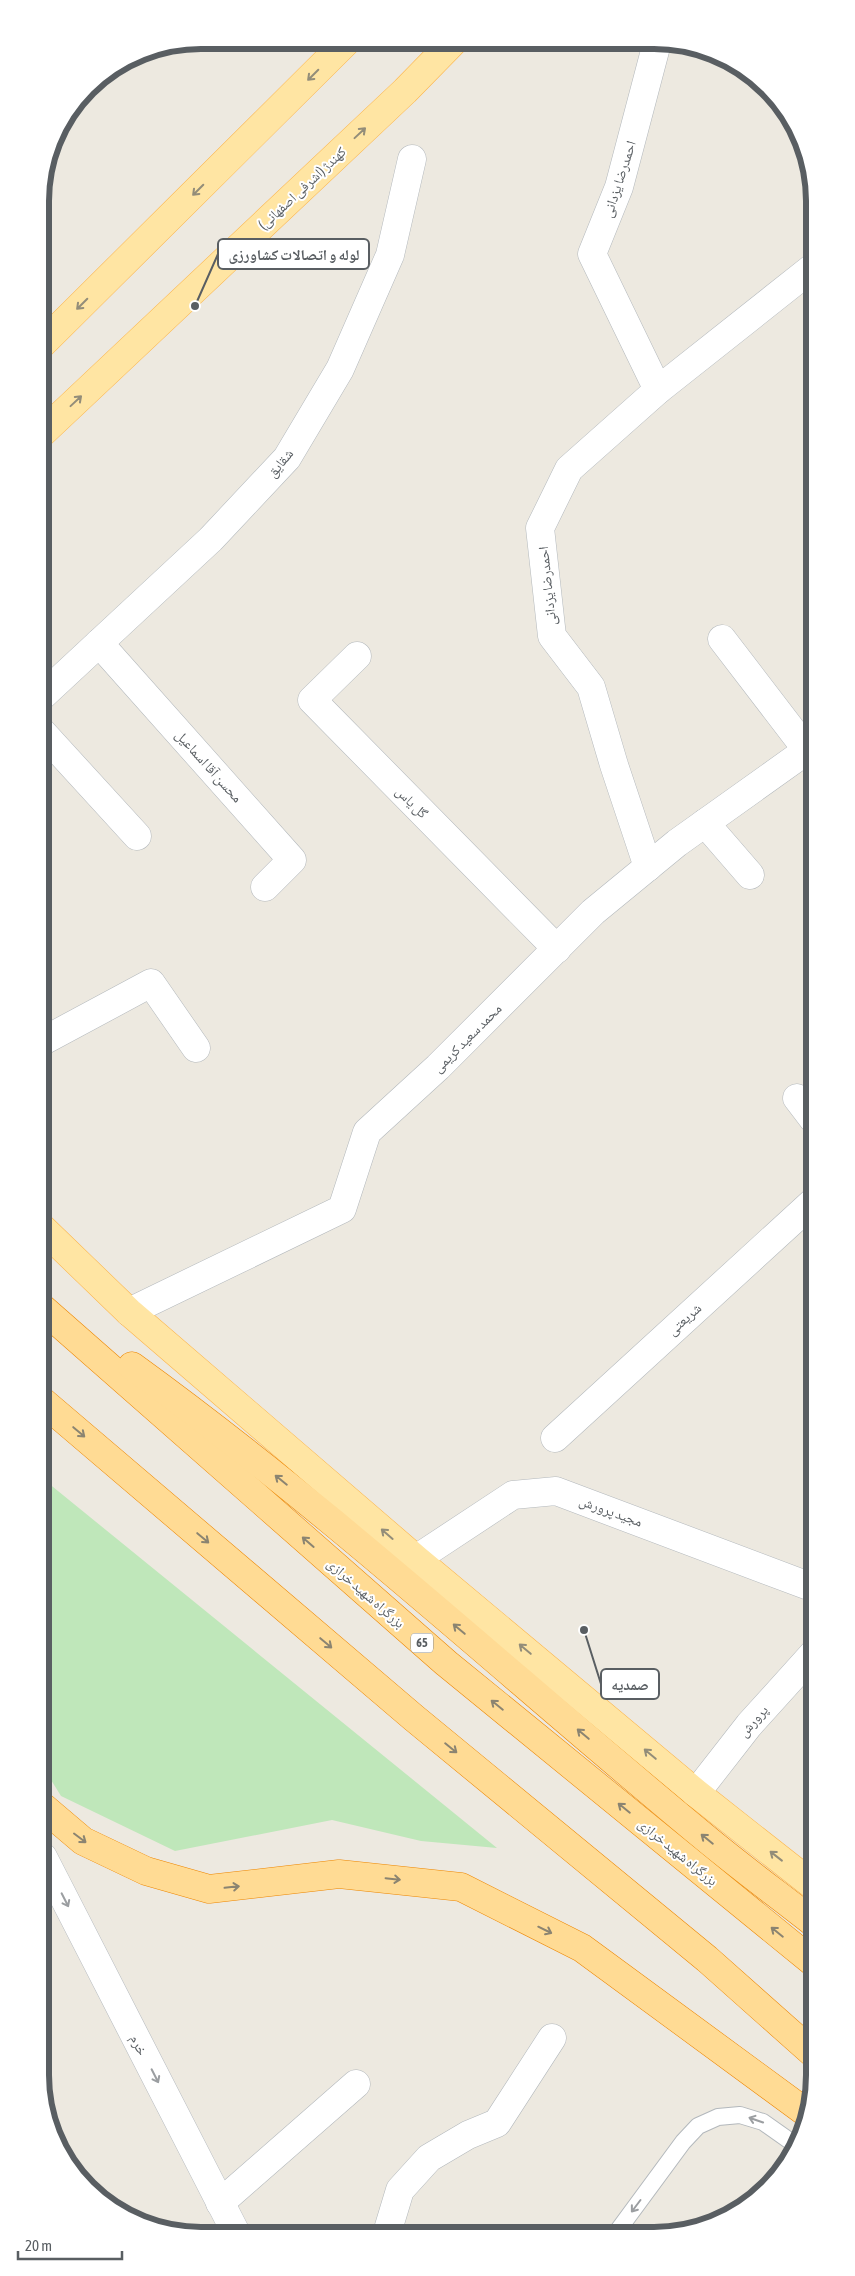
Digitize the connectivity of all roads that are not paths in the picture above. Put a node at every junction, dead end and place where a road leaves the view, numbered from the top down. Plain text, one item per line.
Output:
1 (339, 49) edge
2 (446, 49) edge
3 (655, 49) edge
4 (412, 159) dead end
5 (806, 273) edge
6 (49, 337) edge
7 (658, 390) junction
8 (49, 426) edge
9 (722, 639) dead end
10 (99, 643) junction
11 (358, 656) dead end
12 (49, 690) edge
13 (49, 740) edge
14 (806, 743) edge
15 (806, 751) edge
16 (705, 823) junction
17 (137, 836) dead end
18 (648, 867) junction
19 (750, 875) dead end
20 (265, 887) dead end
21 (557, 949) junction
22 (49, 1037) edge
23 (196, 1048) dead end
24 (806, 1208) edge
25 (49, 1235) edge
26 (49, 1306) edge
27 (129, 1312) junction
28 (49, 1314) edge
29 (49, 1406) edge
30 (556, 1438) dead end
31 (416, 1559) junction
32 (806, 1585) edge
33 (806, 1662) edge
34 (696, 1793) junction
35 (49, 1812) edge
36 (49, 1869) edge
37 (806, 1880) edge
38 (806, 1917) edge
39 (806, 1956) edge
40 (552, 2038) dead end
41 (806, 2048) edge
42 (356, 2084) dead end
43 (802, 2109) edge
44 (791, 2142) edge
45 (220, 2203) junction
46 (233, 2227) edge
47 (389, 2227) edge
48 (620, 2227) edge

1 -> 6 main road
8 -> 2 main road, کهندژ (اشرفی اصفهانی)
3 - 7 street, احمدرضا یزدانی
4 - 10 street, شقایق
5 - 7 street, احمدرضا یزدانی
7 - 18 street, احمدرضا یزدانی
9 - 14 street
10 - 12 street, شقایق
10 - 20 street, محسن آقا اسماعیل
11 - 21 street, گل یاس
13 - 17 street
15 - 16 street, محمد سعید کریمی
16 - 18 street, محمد سعید کریمی
16 - 19 street
18 - 21 street, محمد سعید کریمی
21 - 27 street, محمد سعید کریمی
22 - 23 street
24 - 30 street, شریعتی
25 - 27 main road
38 -> 26 highway
31 -> 27 main road
39 -> 28 highway, بزرگراه شهید خرازی / 65
29 -> 41 highway
31 - 32 street, مجید پرورش
34 -> 31 main road
33 - 34 street, پرورش
37 -> 34 main road
35 -> 43 highway
36 -> 45 street, خرم
40 - 47 street
42 - 45 street
44 -> 48 lane
45 - 46 street, خرم

